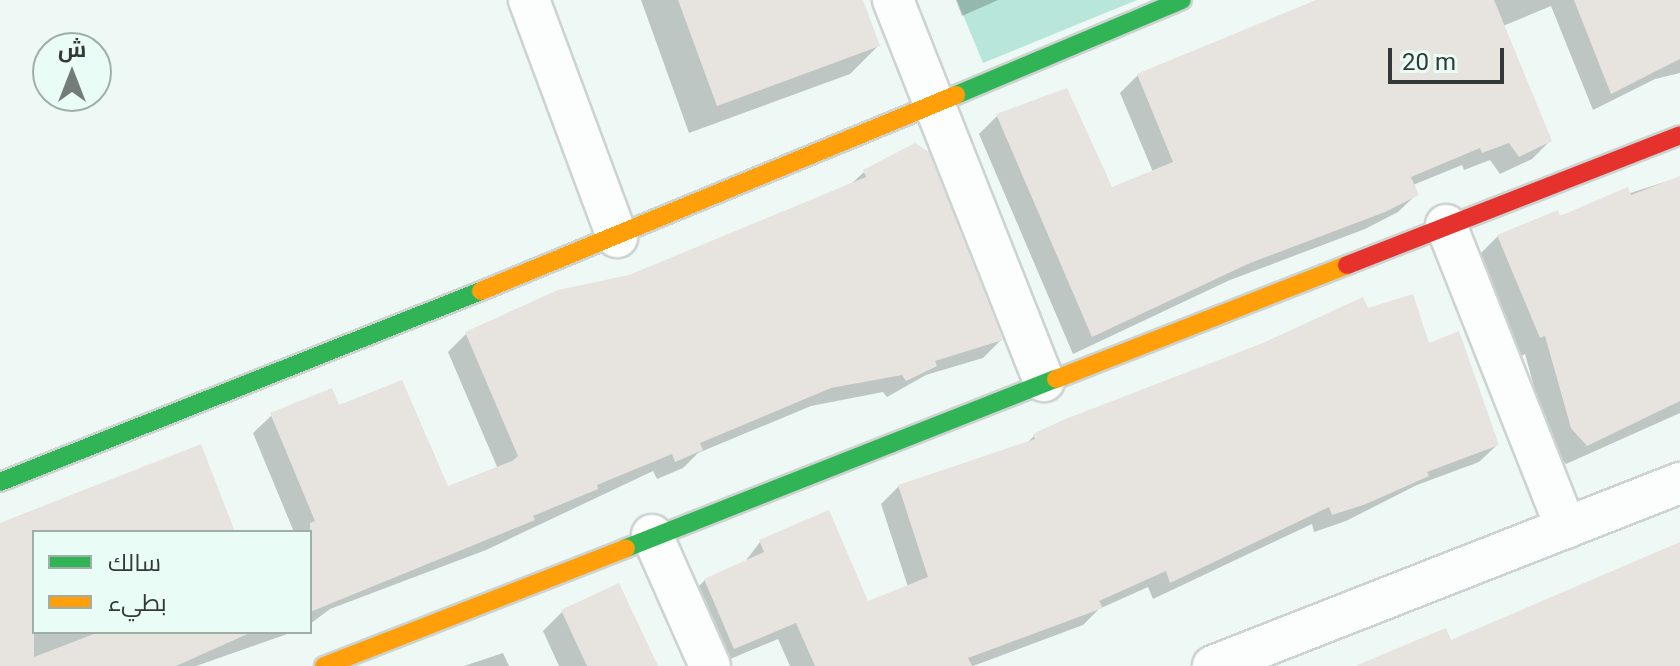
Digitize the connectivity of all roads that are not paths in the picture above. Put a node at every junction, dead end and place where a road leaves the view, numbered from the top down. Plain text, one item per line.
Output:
1 (529, 0) edge
2 (893, 0) edge
3 (1182, 0) edge
4 (932, 101) junction
5 (1680, 135) edge
6 (1446, 225) junction
7 (617, 237) junction
8 (1044, 381) junction
9 (0, 482) edge
10 (1680, 483) edge
11 (1566, 528) junction
12 (652, 535) junction
13 (324, 666) edge
14 (710, 666) edge
15 (1213, 666) edge

1 - 7 street
2 - 4 street
3 - 4 street
4 - 7 street
4 - 8 street
5 - 6 street
6 - 8 street
6 - 11 street
7 - 9 street
8 - 12 street
10 - 11 street
11 - 15 street
12 - 13 street
12 - 14 street

